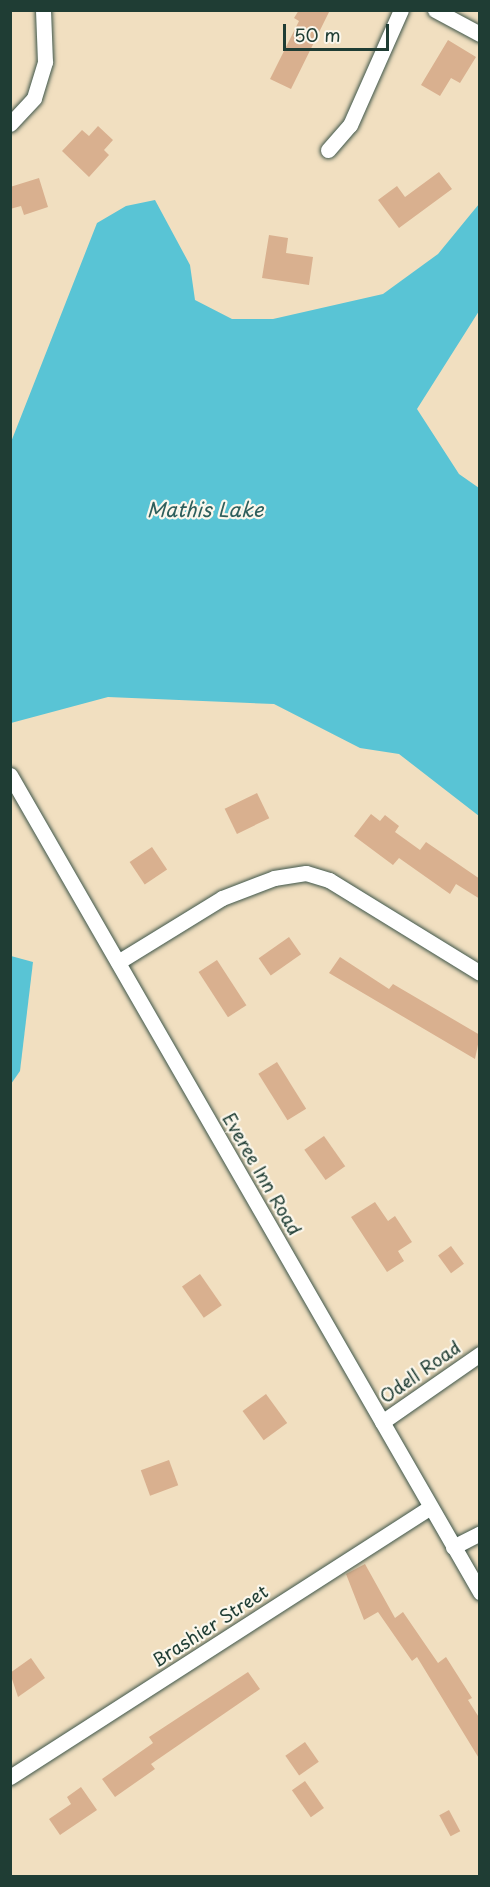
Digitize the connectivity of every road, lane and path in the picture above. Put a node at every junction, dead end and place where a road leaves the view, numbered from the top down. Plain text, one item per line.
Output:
1 (43, 10) edge
2 (401, 10) edge
3 (435, 10) edge
4 (480, 34) edge
5 (10, 124) edge
6 (328, 150) dead end
7 (10, 775) edge
8 (118, 962) junction
9 (480, 973) edge
10 (480, 1354) edge
11 (382, 1422) junction
12 (430, 1507) junction
13 (480, 1533) edge
14 (453, 1548) junction
15 (480, 1592) edge
16 (10, 1777) edge

1 - 5 street
2 - 6 street
3 - 4 street
7 - 8 street, Everee Inn Road
8 - 9 street
8 - 11 street, Everee Inn Road
10 - 11 street, Odell Road
11 - 12 street, Everee Inn Road
12 - 14 street, Everee Inn Road
12 - 16 street, Brashier Street
13 - 14 street
14 - 15 street, Everee Inn Road

